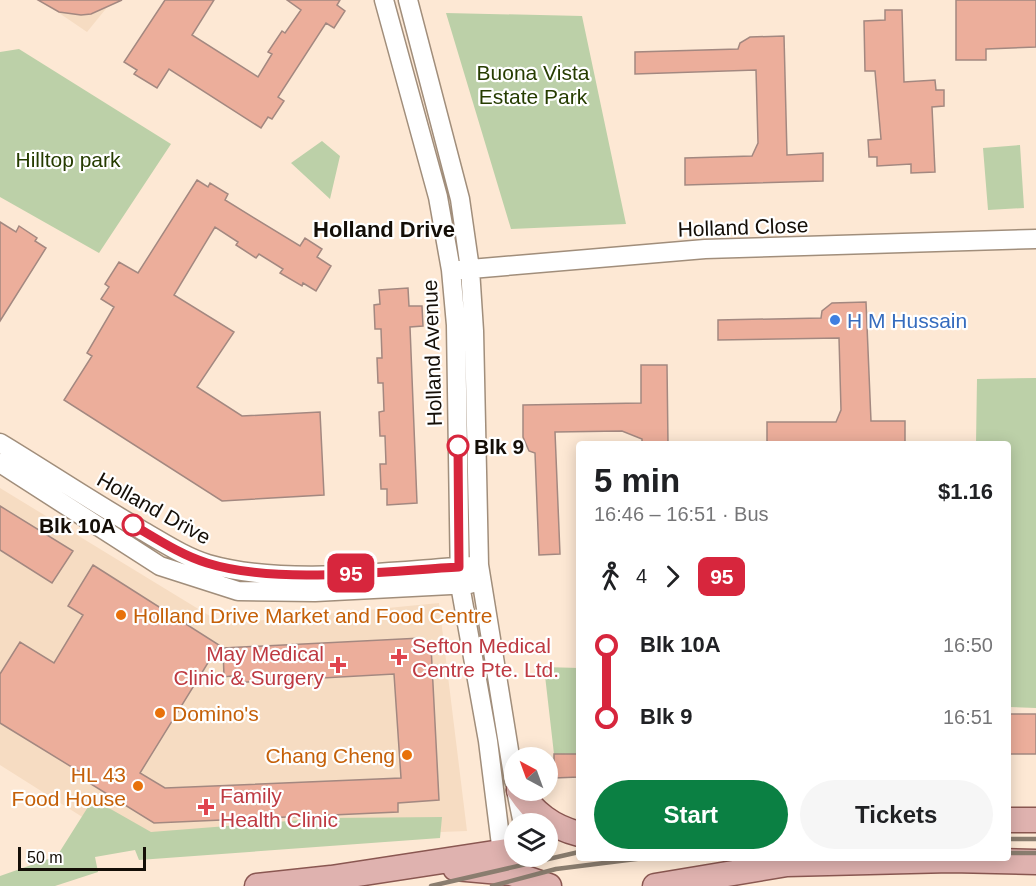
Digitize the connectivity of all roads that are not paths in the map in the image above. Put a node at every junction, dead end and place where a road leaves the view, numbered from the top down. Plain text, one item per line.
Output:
1 (384, 0) edge
2 (408, 0) edge
3 (1036, 239) edge
4 (470, 269) junction
5 (451, 270) junction
6 (466, 388) junction
7 (0, 443) edge
8 (0, 463) edge
9 (459, 567) junction
10 (480, 574) junction
11 (460, 585) junction
12 (508, 747) edge
13 (527, 801) edge
14 (1011, 820) edge
15 (1036, 820) edge
16 (576, 835) edge
17 (576, 837) edge
18 (558, 841) edge
19 (910, 861) edge
20 (994, 861) edge
21 (1036, 862) edge
22 (511, 868) edge
23 (680, 884) edge
24 (257, 886) edge
25 (549, 886) edge
26 (655, 886) edge

1 - 5 street, Holland Avenue
2 - 4 street, Holland Avenue
3 - 4 street, Holland Close
4 - 5 street, Holland Close
4 - 6 street, Holland Avenue
5 - 6 street, Holland Avenue
6 - 9 street, Holland Avenue
6 - 10 street, Holland Avenue
7 - 9 street, Holland Drive
8 - 11 street, Holland Drive
9 - 10 street, Holland Drive
9 - 11 street, Holland Avenue
10 - 11 street, Holland Drive
10 - 12 street, Holland Avenue
11 - 22 street, Holland Avenue
13 - 16 main road
14 - 15 main road
17 - 18 main road
19 - 23 main road
20 - 21 main road
22 - 24 main road
22 - 25 main road
23 - 26 main road

